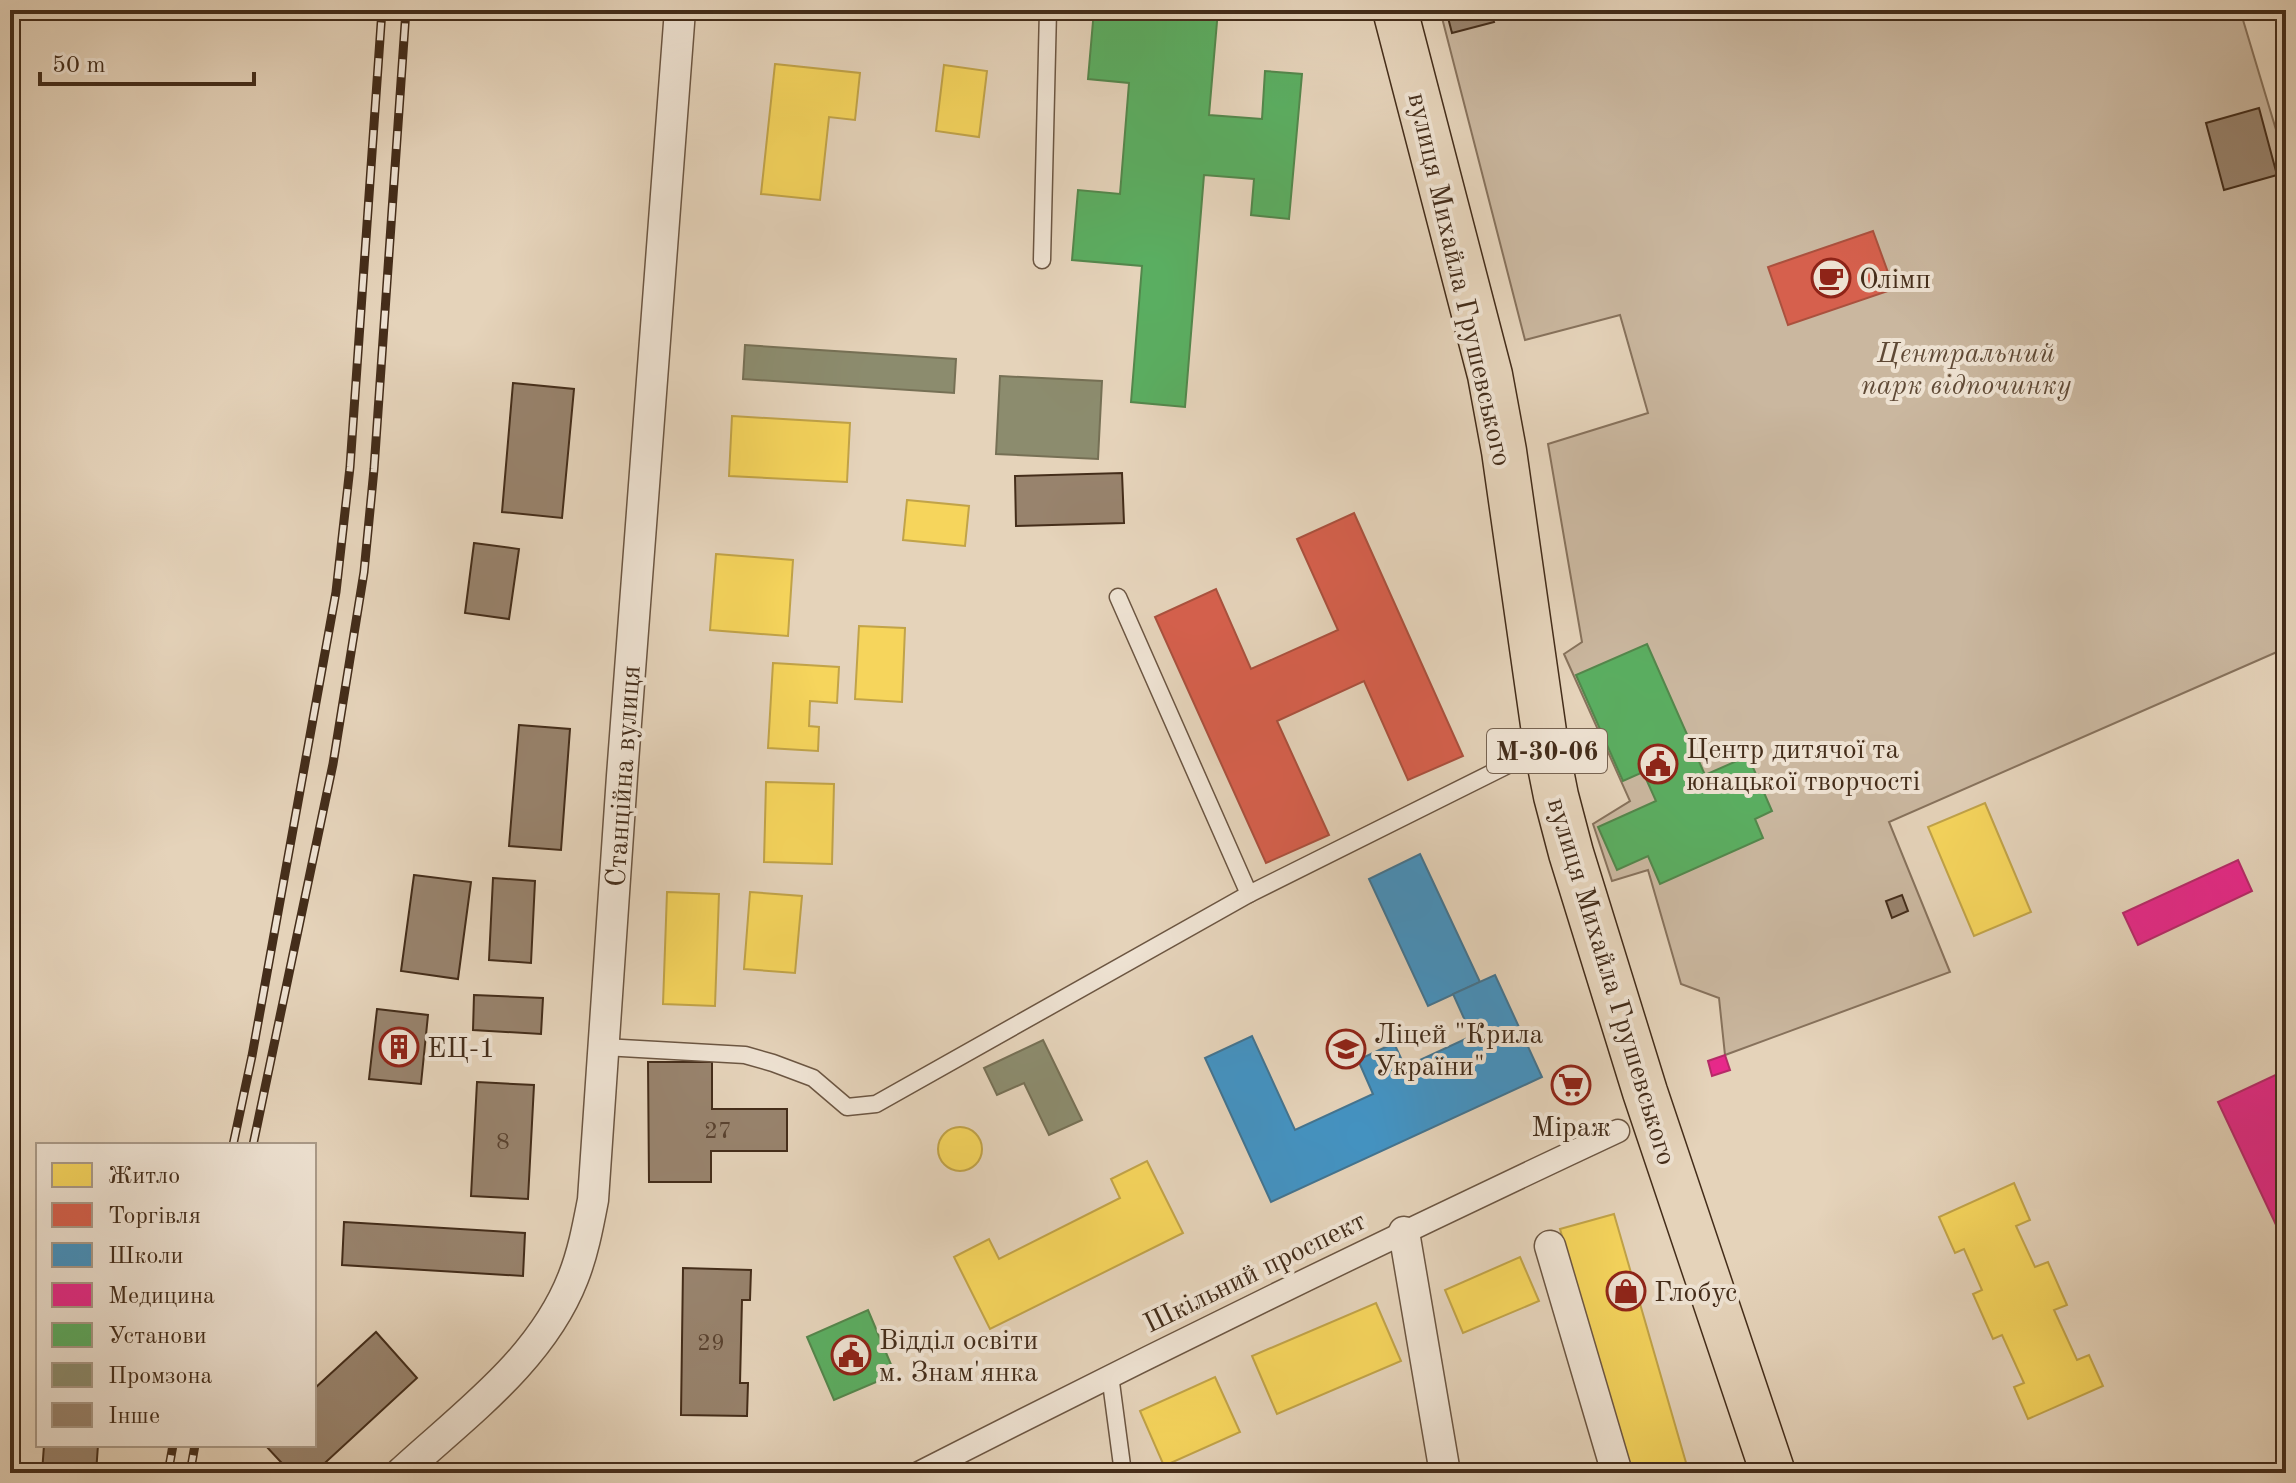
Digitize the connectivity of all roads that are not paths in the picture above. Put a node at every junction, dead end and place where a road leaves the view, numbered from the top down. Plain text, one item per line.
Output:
1 (680, 10) edge
2 (1048, 10) edge
3 (1395, 10) edge
4 (1042, 260) dead end
5 (1118, 597) dead end
6 (1546, 746) junction
7 (1249, 894) junction
8 (604, 1047) junction
9 (1618, 1131) dead end
10 (1404, 1232) junction
11 (1550, 1246) dead end
12 (1110, 1375) junction
13 (401, 1473) edge
14 (919, 1473) edge
15 (1123, 1473) edge
16 (1445, 1473) edge
17 (1617, 1473) edge
18 (1773, 1473) edge

1 - 8 street, Станційна вулиця
2 - 4 lane
3 - 6 main road, вулиця Михайла Грушевського / М-30-06
5 - 7 lane
6 - 7 lane
6 - 18 main road, вулиця Михайла Грушевського / М-30-06
7 - 8 lane
8 - 13 street, Станційна вулиця
9 - 10 street, Шкільний проспект
10 - 12 street, Шкільний проспект
10 - 16 street
11 - 17 street
12 - 14 street, Шкільний проспект
12 - 15 lane

